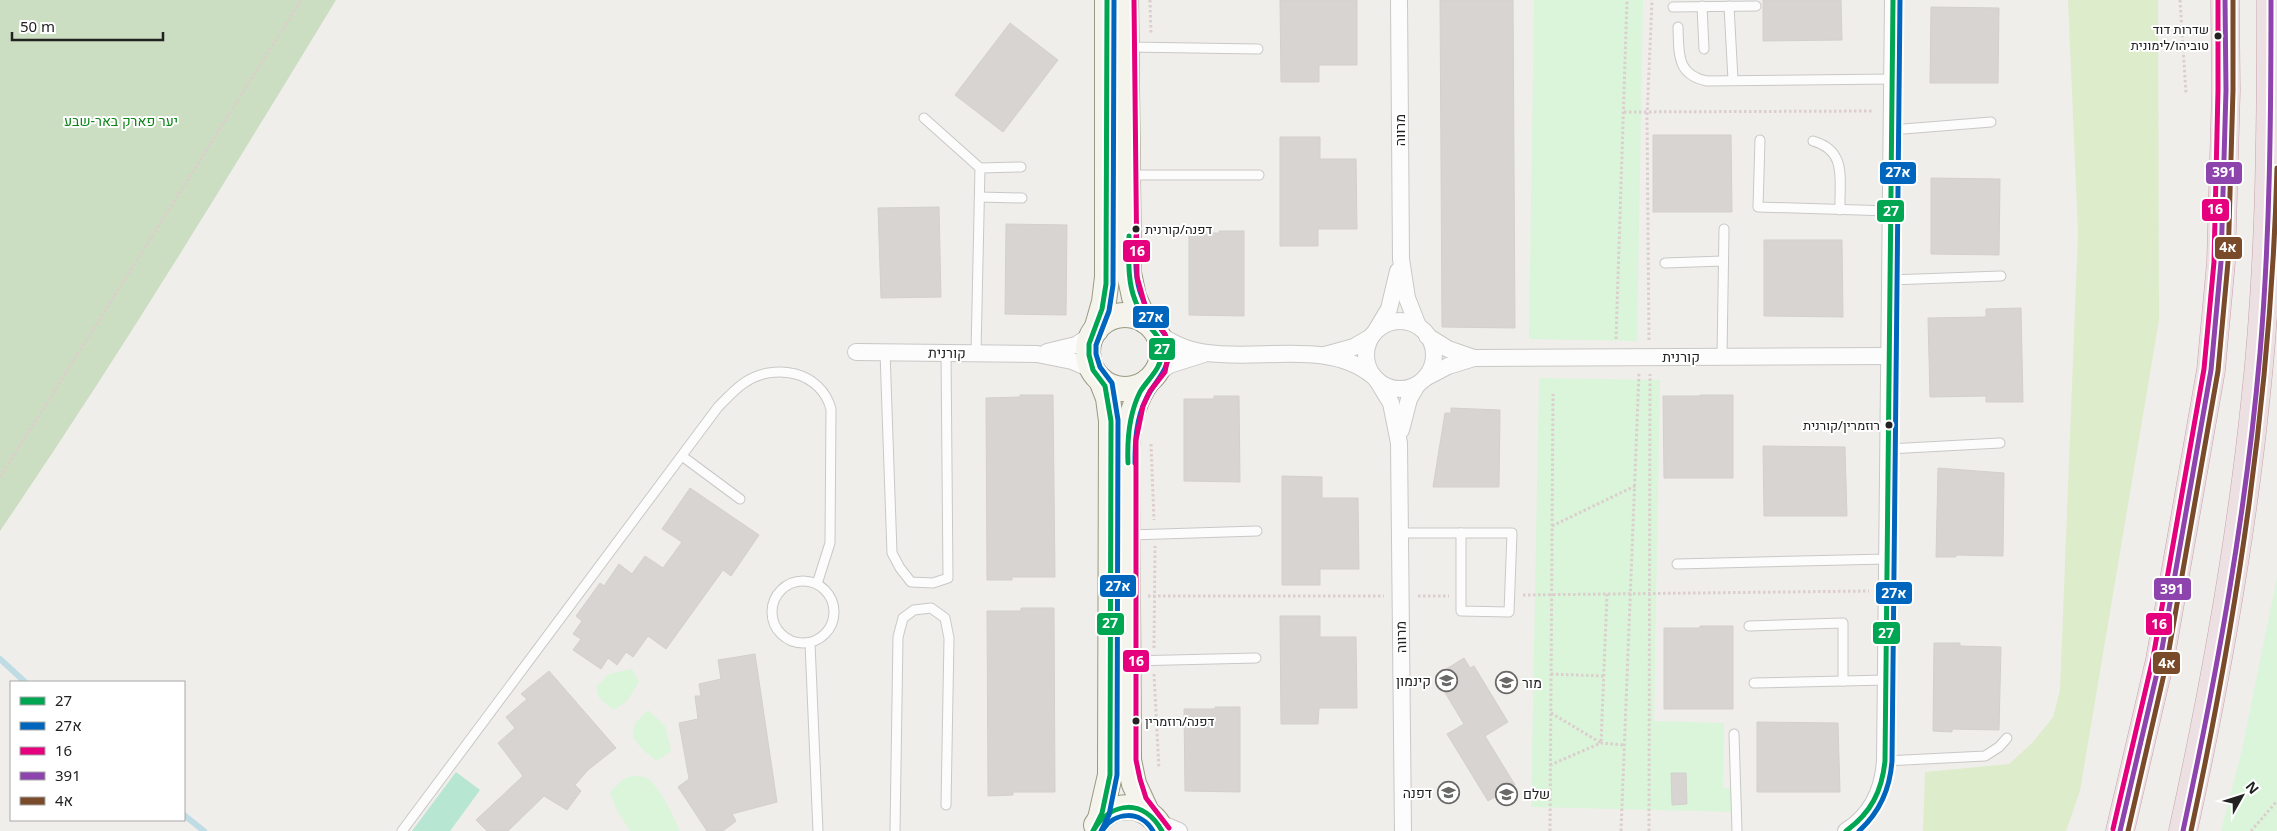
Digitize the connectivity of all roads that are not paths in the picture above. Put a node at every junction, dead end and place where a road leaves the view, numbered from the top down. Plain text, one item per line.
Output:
1 (1107, 0) edge
2 (1126, 0) edge
3 (1399, 0) edge
4 (1893, 0) edge
5 (2226, 0) edge
6 (2272, 0) edge
7 (1702, 6) junction
8 (1728, 6) junction
9 (1756, 6) dead end
10 (1673, 7) dead end
11 (1678, 26) dead end
12 (1127, 47) junction
13 (1258, 49) dead end
14 (1704, 49) dead end
15 (1892, 78) junction
16 (1732, 80) junction
17 (924, 118) dead end
18 (1991, 122) dead end
19 (1892, 130) junction
20 (1760, 140) dead end
21 (1813, 141) dead end
22 (1021, 167) dead end
23 (980, 168) junction
24 (1128, 175) junction
25 (1259, 175) dead end
26 (980, 197) junction
27 (1022, 198) dead end
28 (1840, 210) junction
29 (1890, 211) junction
30 (1724, 228) dead end
31 (1401, 259) junction
32 (1723, 261) junction
33 (1665, 263) dead end
34 (2001, 276) dead end
35 (1890, 280) junction
36 (1149, 325) junction
37 (1423, 331) junction
38 (1095, 332) junction
39 (1373, 334) junction
40 (856, 352) dead end
41 (885, 352) junction
42 (946, 353) junction
43 (976, 353) junction
44 (1206, 353) junction
45 (1037, 354) junction
46 (1323, 356) junction
47 (1889, 356) junction
48 (1722, 357) junction
49 (1474, 358) junction
50 (1097, 375) junction
51 (1376, 378) junction
52 (1151, 379) junction
53 (1420, 382) junction
54 (1399, 443) junction
55 (2000, 443) dead end
56 (1888, 449) junction
57 (682, 456) junction
58 (740, 499) dead end
59 (1257, 531) dead end
60 (1400, 533) junction
61 (1461, 533) junction
62 (1128, 535) junction
63 (1887, 559) junction
64 (1678, 564) dead end
65 (817, 584) junction
66 (1749, 626) dead end
67 (810, 643) junction
68 (1256, 658) dead end
69 (1129, 661) junction
70 (1886, 680) junction
71 (1843, 681) junction
72 (1754, 682) dead end
73 (1734, 734) dead end
74 (2007, 738) dead end
75 (1885, 761) junction
76 (946, 805) dead end
77 (1161, 824) edge
78 (1094, 826) edge
79 (402, 831) edge
80 (818, 831) edge
81 (895, 831) edge
82 (1402, 831) edge
83 (1737, 831) edge
84 (1846, 831) edge
85 (2120, 831) edge
86 (2183, 831) edge

1 - 38 street
2 - 12 street
3 - 31 street, מרווה
4 - 15 street
5 - 85 highway
6 - 86 highway
7 - 8 lane
7 - 10 lane
7 - 14 lane
8 - 9 lane
8 - 16 lane
11 - 16 lane
12 - 13 lane
12 - 24 street
15 - 16 lane
15 - 19 street
17 - 23 lane
18 - 19 lane
19 - 29 street
20 - 28 lane
21 - 28 lane
22 - 23 lane
23 - 26 lane
24 - 25 lane
24 - 36 street
26 - 27 lane
26 - 43 lane
28 - 29 lane
29 - 35 street
30 - 32 lane
31 - 37 street, מרווה
31 - 39 street, מרווה
32 - 33 lane
32 - 48 lane
34 - 35 lane
35 - 47 street
36 - 38 street
36 - 44 street
36 - 52 street
37 - 39 street
37 - 49 street, קורנית
37 - 53 street
38 - 45 street, קורנית
38 - 50 street
39 - 46 street
39 - 51 street
40 - 41 street, קורנית
41 - 42 street, קורנית
41 - 42 lane
42 - 43 street, קורנית
43 - 45 street, קורנית
44 - 46 street
44 - 52 street
45 - 50 street, קורנית
46 - 51 street
47 - 48 street, קורנית
47 - 56 street
48 - 49 street, קורנית
49 - 53 street, קורנית
50 - 52 street
50 - 78 street
51 - 53 street
51 - 54 street, מרווה
52 - 62 street
53 - 54 street, מרווה
54 - 60 street, מרווה
55 - 56 lane
56 - 63 street
57 - 58 lane
57 - 65 lane
57 - 79 lane
59 - 62 lane
60 - 61 lane
60 - 82 street, מרווה
61 - 61 lane
62 - 69 street
63 - 64 lane
63 - 70 street
65 - 67 lane
65 - 67 lane
66 - 71 lane
67 - 80 lane
68 - 69 lane
69 - 77 street
70 - 71 lane
70 - 75 street
71 - 72 lane
73 - 83 lane
74 - 75 lane
75 - 84 street
76 - 81 lane
77 - 78 street

